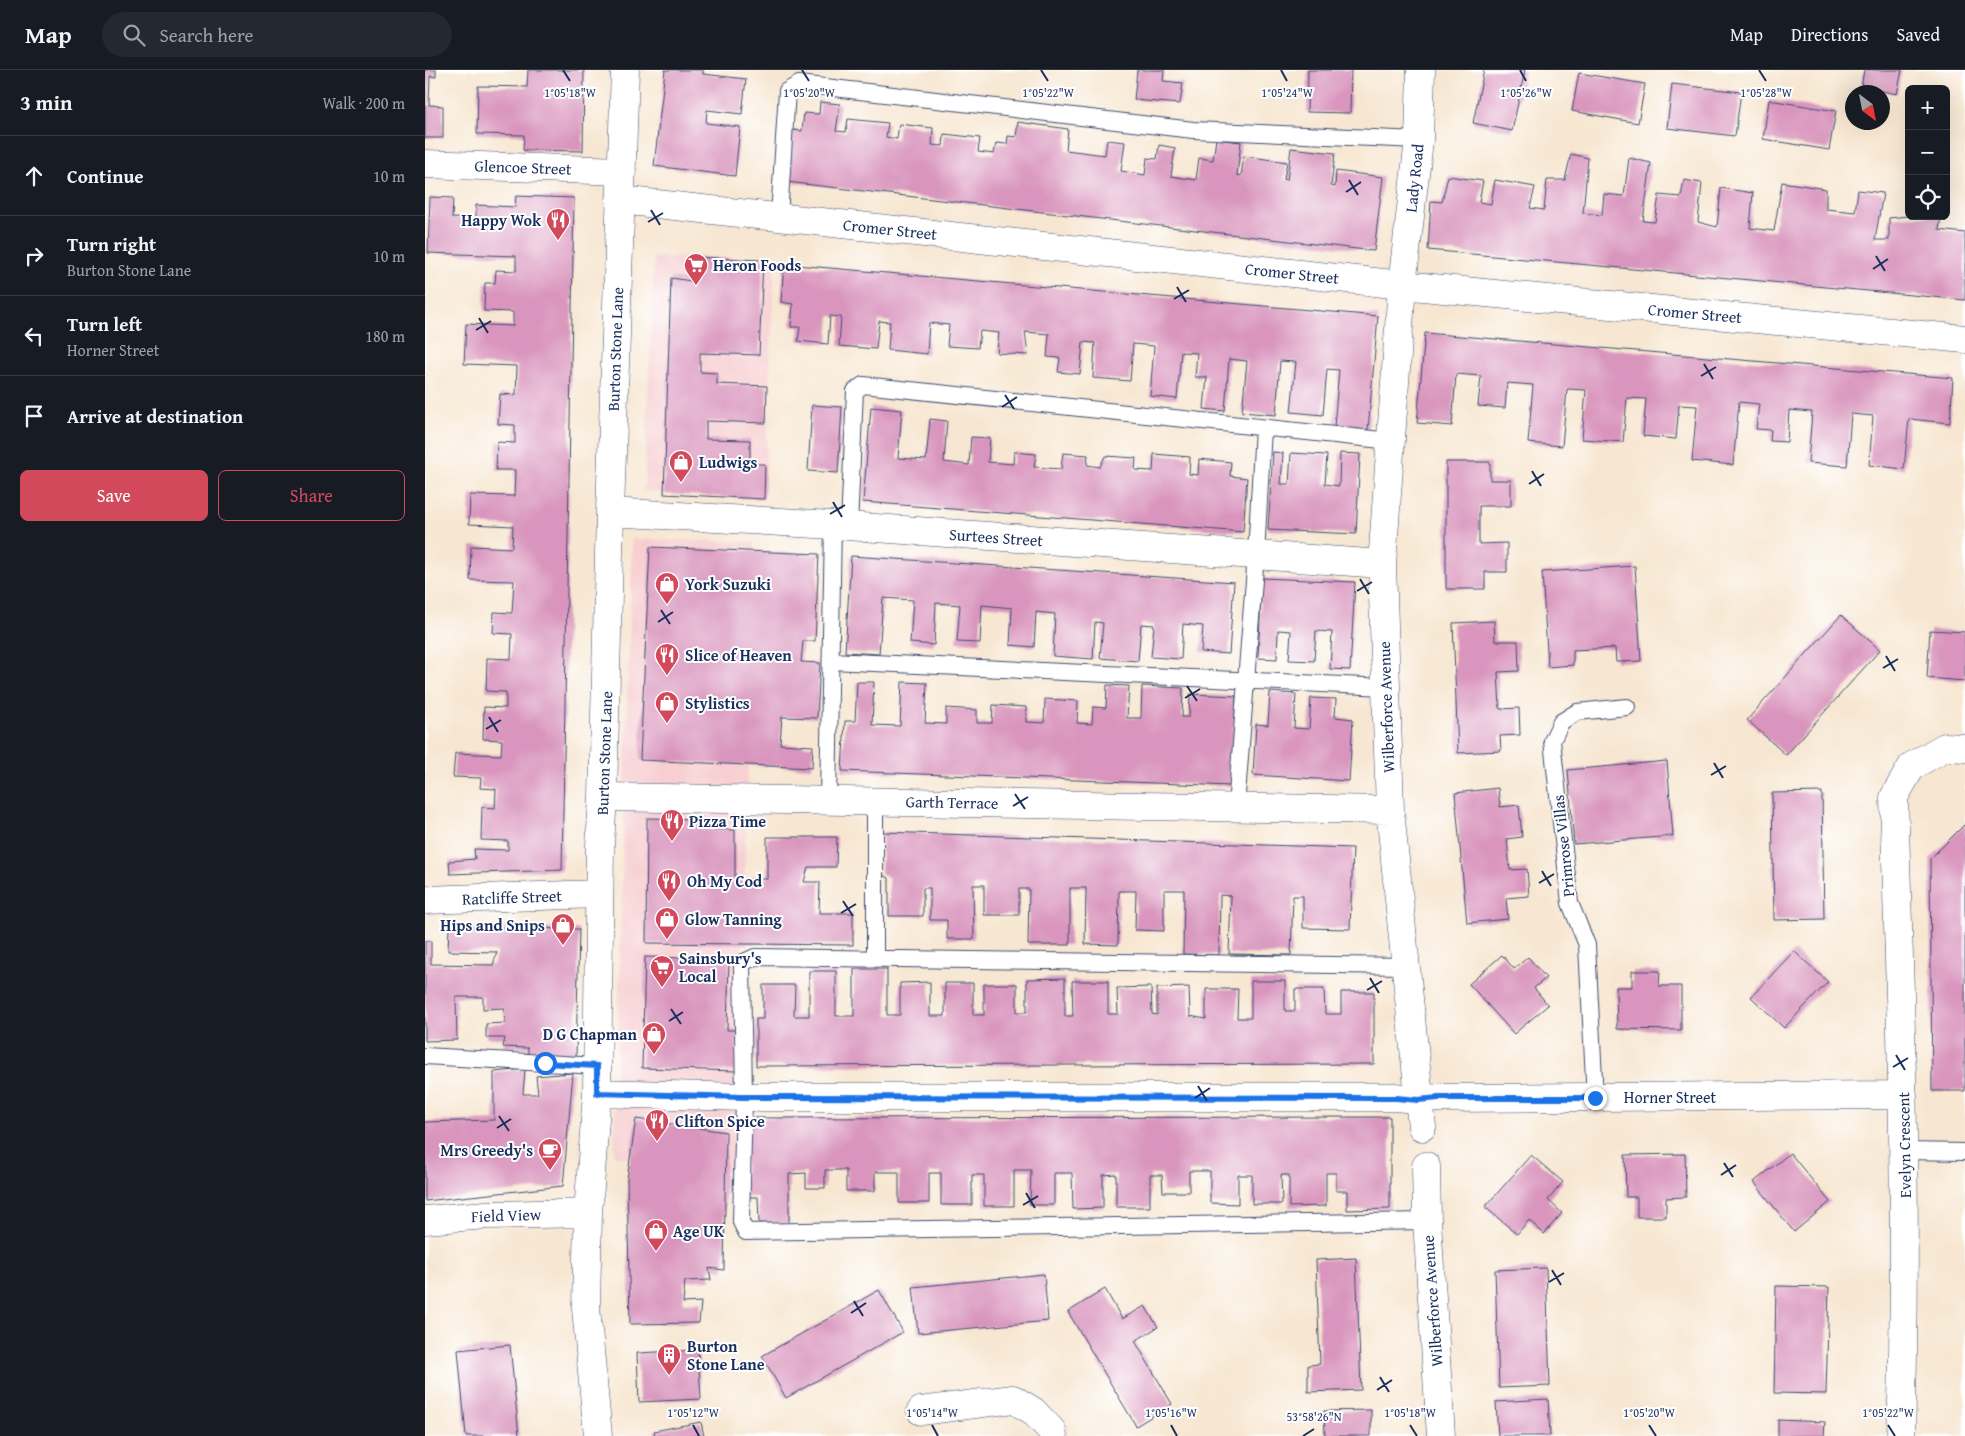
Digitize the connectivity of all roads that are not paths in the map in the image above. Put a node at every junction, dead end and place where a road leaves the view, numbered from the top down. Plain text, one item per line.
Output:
1 (625, 70) edge
2 (1421, 70) edge
3 (1419, 140) junction
4 (425, 164) edge
5 (621, 171) junction
6 (620, 200) junction
7 (779, 217) junction
8 (1402, 285) junction
9 (1965, 339) edge
10 (1263, 428) junction
11 (1391, 441) junction
12 (610, 512) junction
13 (841, 526) junction
14 (1256, 555) junction
15 (1382, 564) junction
16 (831, 661) junction
17 (1247, 680) junction
18 (1385, 687) junction
19 (1627, 707) dead end
20 (1965, 748) edge
21 (603, 797) junction
22 (828, 800) junction
23 (875, 800) junction
24 (1236, 807) junction
25 (1390, 810) junction
26 (599, 894) junction
27 (425, 900) edge
28 (875, 959) junction
29 (1406, 966) junction
30 (425, 1056) edge
31 (597, 1080) junction
32 (1903, 1095) junction
33 (744, 1097) junction
34 (1595, 1098) junction
35 (1418, 1100) junction
36 (1422, 1128) dead end
37 (1904, 1151) junction
38 (1965, 1152) edge
39 (1426, 1166) dead end
40 (588, 1213) junction
41 (425, 1220) edge
42 (1427, 1221) junction
43 (921, 1411) dead end
44 (598, 1436) edge
45 (1053, 1436) edge
46 (1441, 1436) edge
47 (1901, 1436) edge

1 - 5 street, Burton Stone Lane
2 - 3 street, Lady Road
3 - 7 lane
3 - 8 street, Lady Road
4 - 5 street, Glencoe Street
5 - 6 street, Burton Stone Lane
6 - 7 street, Cromer Street
6 - 12 street, Burton Stone Lane
7 - 8 street, Cromer Street
8 - 9 street, Cromer Street
8 - 11 street, Wilberforce Avenue
10 - 11 lane
10 - 13 lane
10 - 14 lane
11 - 15 street, Wilberforce Avenue
12 - 13 street, Surtees Street
12 - 21 street, Burton Stone Lane
13 - 14 street, Surtees Street
13 - 16 lane
14 - 15 street, Surtees Street
14 - 17 lane
15 - 18 street, Wilberforce Avenue
16 - 17 lane
16 - 22 lane
17 - 18 lane
17 - 24 lane
18 - 25 street, Wilberforce Avenue
19 - 34 lane, Primrose Villas
20 - 32 street, Evelyn Crescent
21 - 22 street, Garth Terrace
21 - 26 street, Burton Stone Lane
22 - 23 street, Garth Terrace
23 - 24 street, Garth Terrace
23 - 28 lane
24 - 25 street, Garth Terrace
25 - 29 street, Wilberforce Avenue
26 - 27 street, Ratcliffe Street
26 - 31 street, Burton Stone Lane
28 - 29 lane
28 - 33 lane
29 - 35 street, Wilberforce Avenue
30 - 31 lane
31 - 33 street, Horner Street
31 - 40 street, Burton Stone Lane
32 - 34 street, Horner Street
32 - 37 street, Evelyn Crescent
33 - 35 street, Horner Street
33 - 42 lane
34 - 35 street, Horner Street
35 - 36 street, Wilberforce Avenue
37 - 38 lane
37 - 47 street, Evelyn Crescent
39 - 42 street, Wilberforce Avenue
40 - 41 street, Field View
40 - 44 street, Burton Stone Lane
42 - 46 street, Wilberforce Avenue
43 - 45 street

